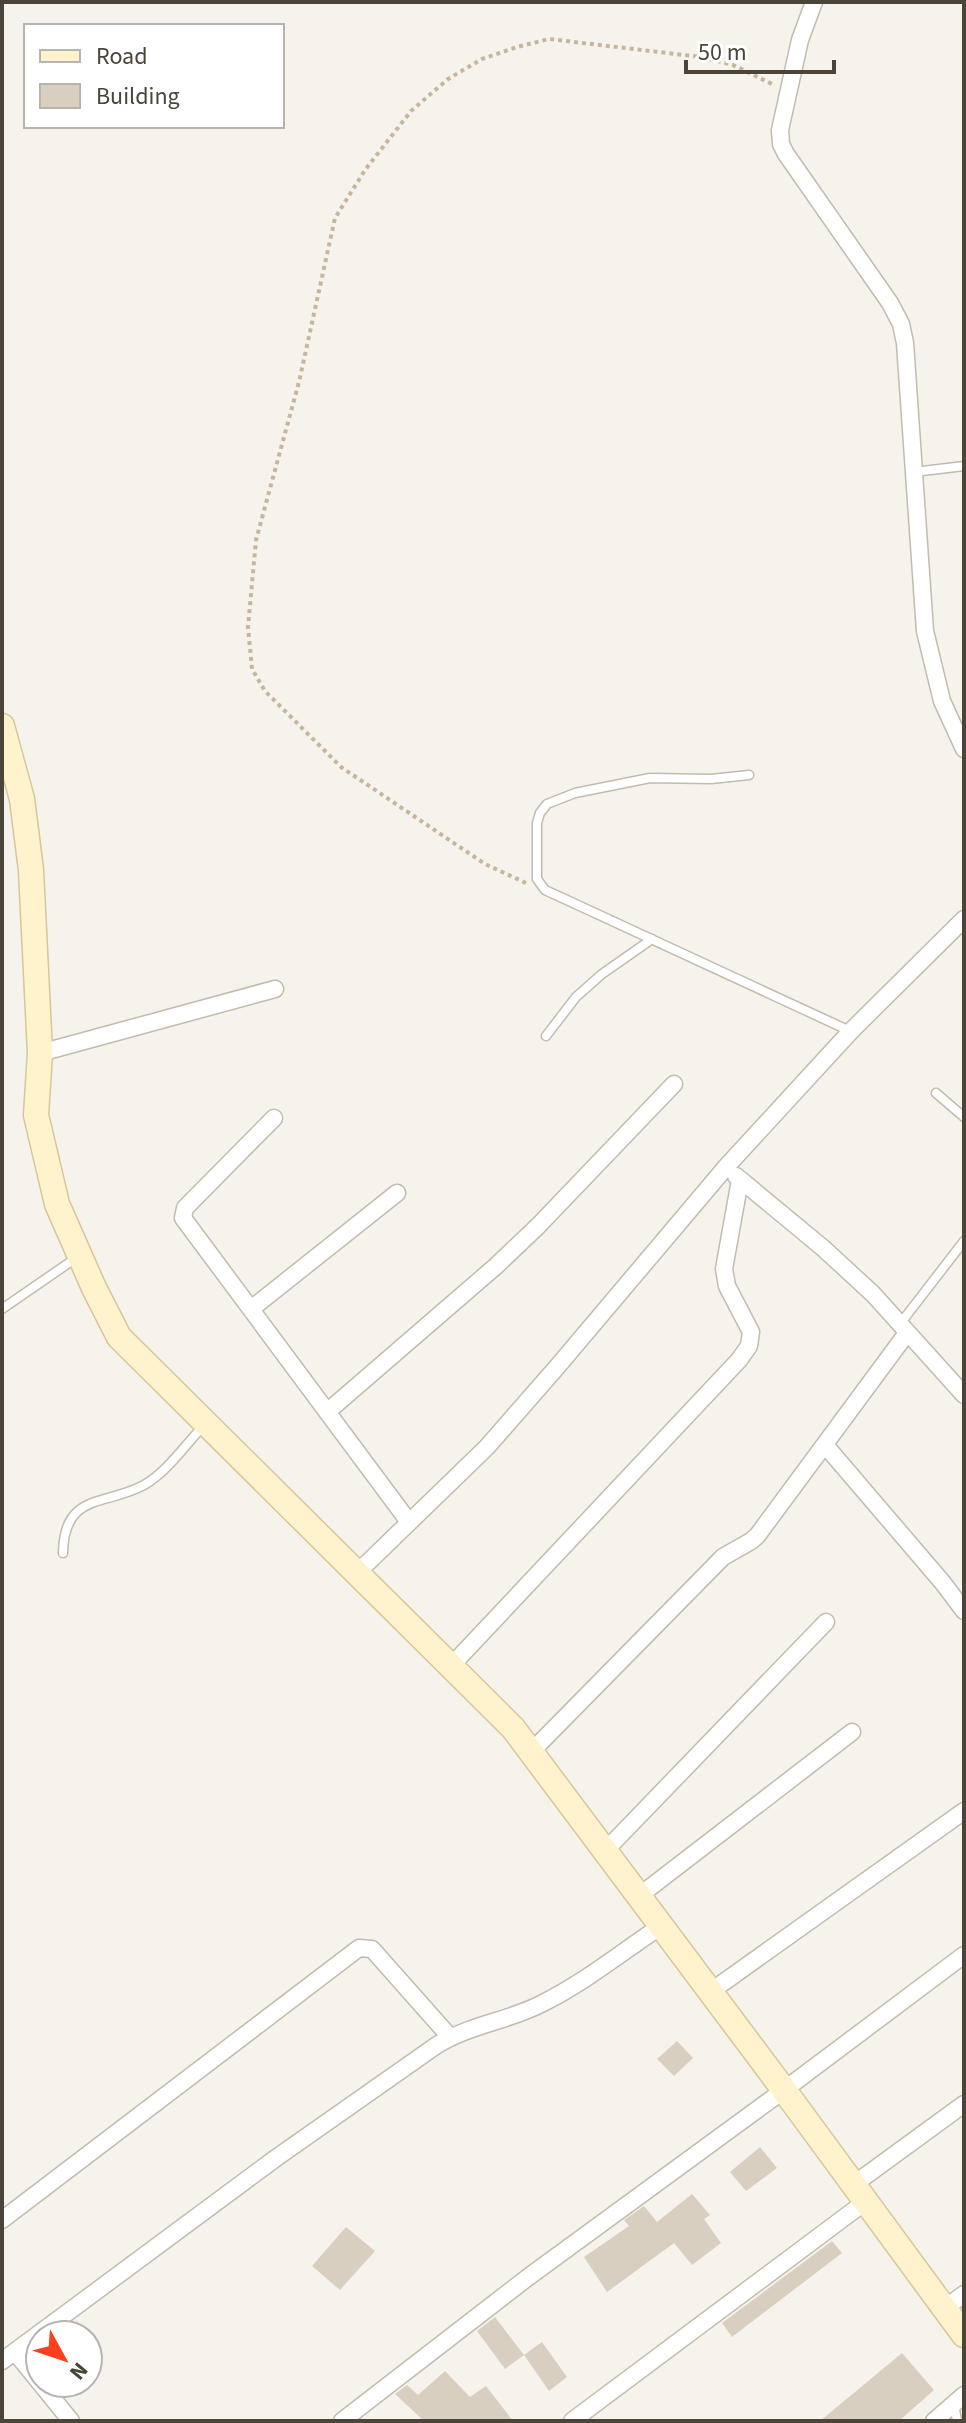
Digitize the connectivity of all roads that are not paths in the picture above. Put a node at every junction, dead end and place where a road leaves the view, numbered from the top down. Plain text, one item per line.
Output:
1 (814, 2) edge
2 (964, 466) edge
3 (914, 472) junction
4 (2, 726) edge
5 (964, 749) edge
6 (749, 775) dead end
7 (964, 919) edge
8 (652, 939) junction
9 (275, 989) dead end
10 (851, 1031) junction
11 (546, 1036) dead end
12 (40, 1053) junction
13 (674, 1084) dead end
14 (936, 1093) dead end
15 (964, 1117) edge
16 (274, 1118) dead end
17 (726, 1167) junction
18 (740, 1180) junction
19 (397, 1193) dead end
20 (964, 1241) edge
21 (79, 1255) junction
22 (2, 1309) edge
23 (251, 1309) junction
24 (903, 1329) junction
25 (964, 1395) edge
26 (327, 1412) junction
27 (206, 1424) junction
28 (825, 1445) junction
29 (409, 1522) junction
30 (63, 1553) dead end
31 (357, 1573) junction
32 (964, 1611) edge
33 (826, 1622) dead end
34 (451, 1666) junction
35 (852, 1732) dead end
36 (531, 1752) junction
37 (964, 1811) edge
38 (605, 1851) junction
39 (639, 1896) junction
40 (661, 1926) junction
41 (964, 1955) edge
42 (710, 1992) junction
43 (450, 2037) junction
44 (784, 2090) junction
45 (964, 2104) edge
46 (859, 2194) junction
47 (2, 2220) edge
48 (954, 2302) edge
49 (964, 2335) edge
50 (8, 2357) edge
51 (959, 2399) edge
52 (71, 2421) edge
53 (342, 2421) edge
54 (572, 2421) edge
55 (934, 2421) edge
56 (957, 2421) edge

1 - 3 street
2 - 3 lane
3 - 5 street
4 - 12 main road
6 - 8 lane
7 - 10 street
8 - 10 lane
8 - 11 lane
9 - 12 street
10 - 17 street
12 - 21 main road
13 - 26 street
14 - 15 lane
16 - 23 street
17 - 18 street
17 - 29 street
18 - 24 street
18 - 34 street
19 - 23 street
20 - 24 lane
21 - 22 lane
21 - 27 main road
23 - 26 street
24 - 25 street
24 - 28 street
26 - 29 street
27 - 30 lane
27 - 31 main road
28 - 32 street
28 - 36 street
29 - 31 street
31 - 34 main road
33 - 38 street
34 - 36 main road
35 - 39 street
36 - 38 main road
37 - 42 street
38 - 39 main road
39 - 40 main road
40 - 42 main road
40 - 43 street
41 - 44 street
42 - 44 main road
43 - 47 street
43 - 50 street
44 - 46 main road
44 - 53 street
45 - 46 street
46 - 48 main road
46 - 54 street
48 - 49 main road
50 - 52 street
51 - 55 street
51 - 56 lane

